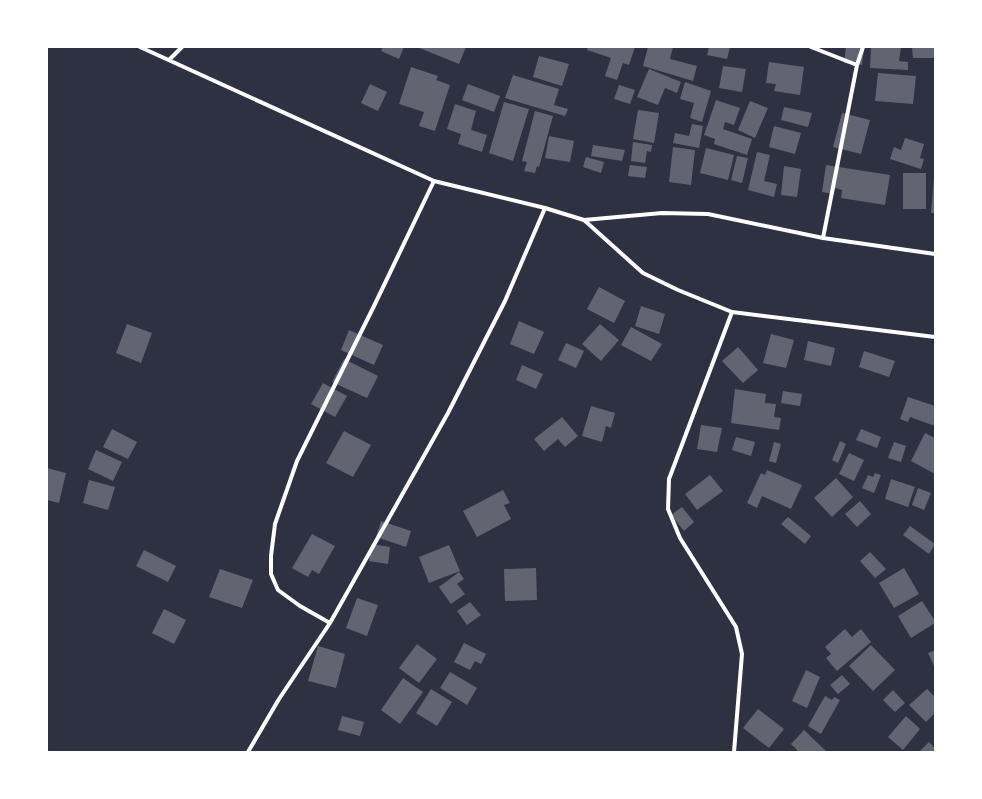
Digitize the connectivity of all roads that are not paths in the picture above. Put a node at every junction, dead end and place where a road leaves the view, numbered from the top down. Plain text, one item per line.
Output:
1 (140, 47) edge
2 (182, 47) edge
3 (811, 47) edge
4 (863, 47) edge
5 (169, 60) junction
6 (857, 65) junction
7 (434, 181) junction
8 (545, 208) junction
9 (584, 220) junction
10 (823, 238) junction
11 (935, 254) edge
12 (732, 312) junction
13 (935, 337) edge
14 (330, 623) junction
15 (248, 752) edge
16 (734, 752) edge

1 - 5 street
2 - 5 street
3 - 6 street
4 - 6 street
5 - 7 street
6 - 10 street
7 - 8 street
7 - 14 street
8 - 9 street
8 - 14 street
9 - 10 street
9 - 12 street
10 - 11 street
12 - 13 street
12 - 16 street
14 - 15 street

